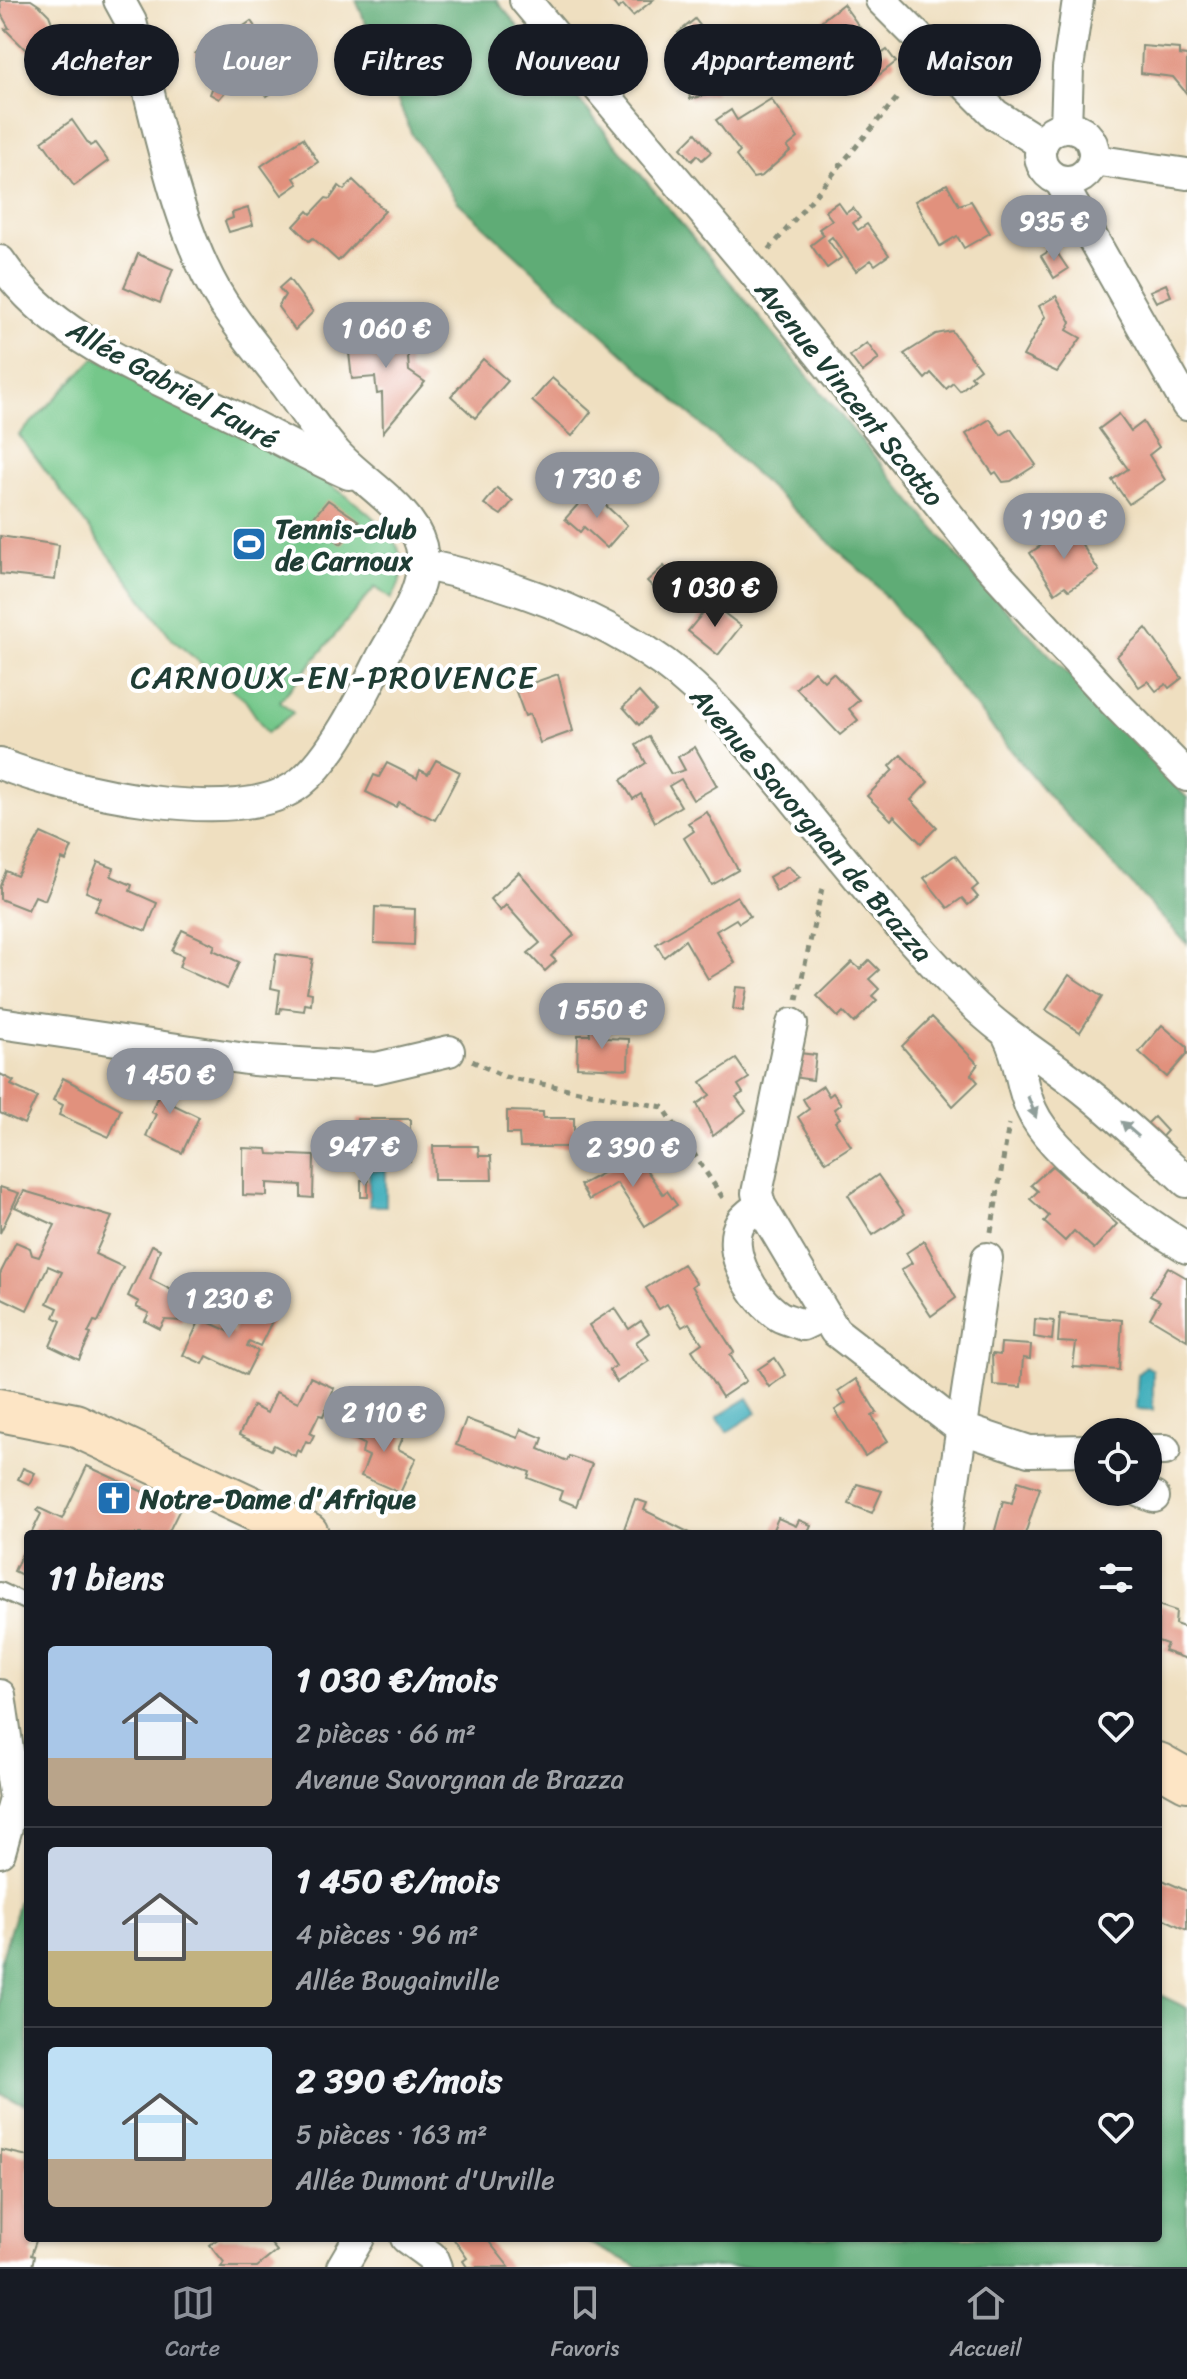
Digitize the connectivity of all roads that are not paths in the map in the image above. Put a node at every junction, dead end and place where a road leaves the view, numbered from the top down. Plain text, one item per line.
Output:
1 (119, 0) edge
2 (525, 0) edge
3 (881, 0) edge
4 (1078, 0) edge
5 (1054, 136) junction
6 (1094, 160) junction
7 (1187, 174) edge
8 (1060, 181) junction
9 (0, 261) edge
10 (1187, 405) edge
11 (365, 481) junction
12 (425, 565) junction
13 (0, 764) edge
14 (1187, 776) edge
15 (0, 1023) edge
16 (792, 1024) road end
17 (1007, 1034) junction
18 (449, 1051) road end
19 (1187, 1182) edge
20 (750, 1214) junction
21 (1187, 1248) edge
22 (987, 1258) dead end
23 (824, 1315) junction
24 (0, 1410) edge
25 (41, 1420) junction
26 (960, 1428) junction
27 (0, 1438) edge
28 (1074, 1450) edge
29 (1029, 1451) junction
30 (1074, 1467) edge
31 (298, 1530) edge
32 (947, 1530) edge
33 (0, 1590) edge
34 (24, 1601) edge
35 (0, 1695) edge
36 (1162, 1766) edge
37 (1187, 1780) edge
38 (0, 1852) edge
39 (357, 2242) edge
40 (411, 2242) edge
41 (342, 2267) edge
42 (436, 2267) edge

1 - 11 street
2 - 14 street, Avenue Vincent Scotto
3 - 5 street
4 - 5 street
5 - 6 street
5 - 8 street
6 - 7 street
6 - 8 street
8 - 10 street
9 - 11 street, Allée Gabriel Fauré
11 - 12 street
12 - 13 street
12 - 17 street, Avenue Savorgnan de Brazza
15 - 18 street
16 - 20 street
19 -> 17 street, Avenue Savorgnan de Brazza
17 -> 21 street, Avenue Savorgnan de Brazza
20 - 23 street
20 - 23 street
22 - 26 street
23 - 26 street
24 - 25 main road
25 - 27 main road
25 - 31 main road
26 - 29 street
26 - 32 street
28 - 29 street
29 - 30 street
33 - 34 lane
35 - 38 street
36 - 37 main road
39 - 41 street
40 - 42 street

